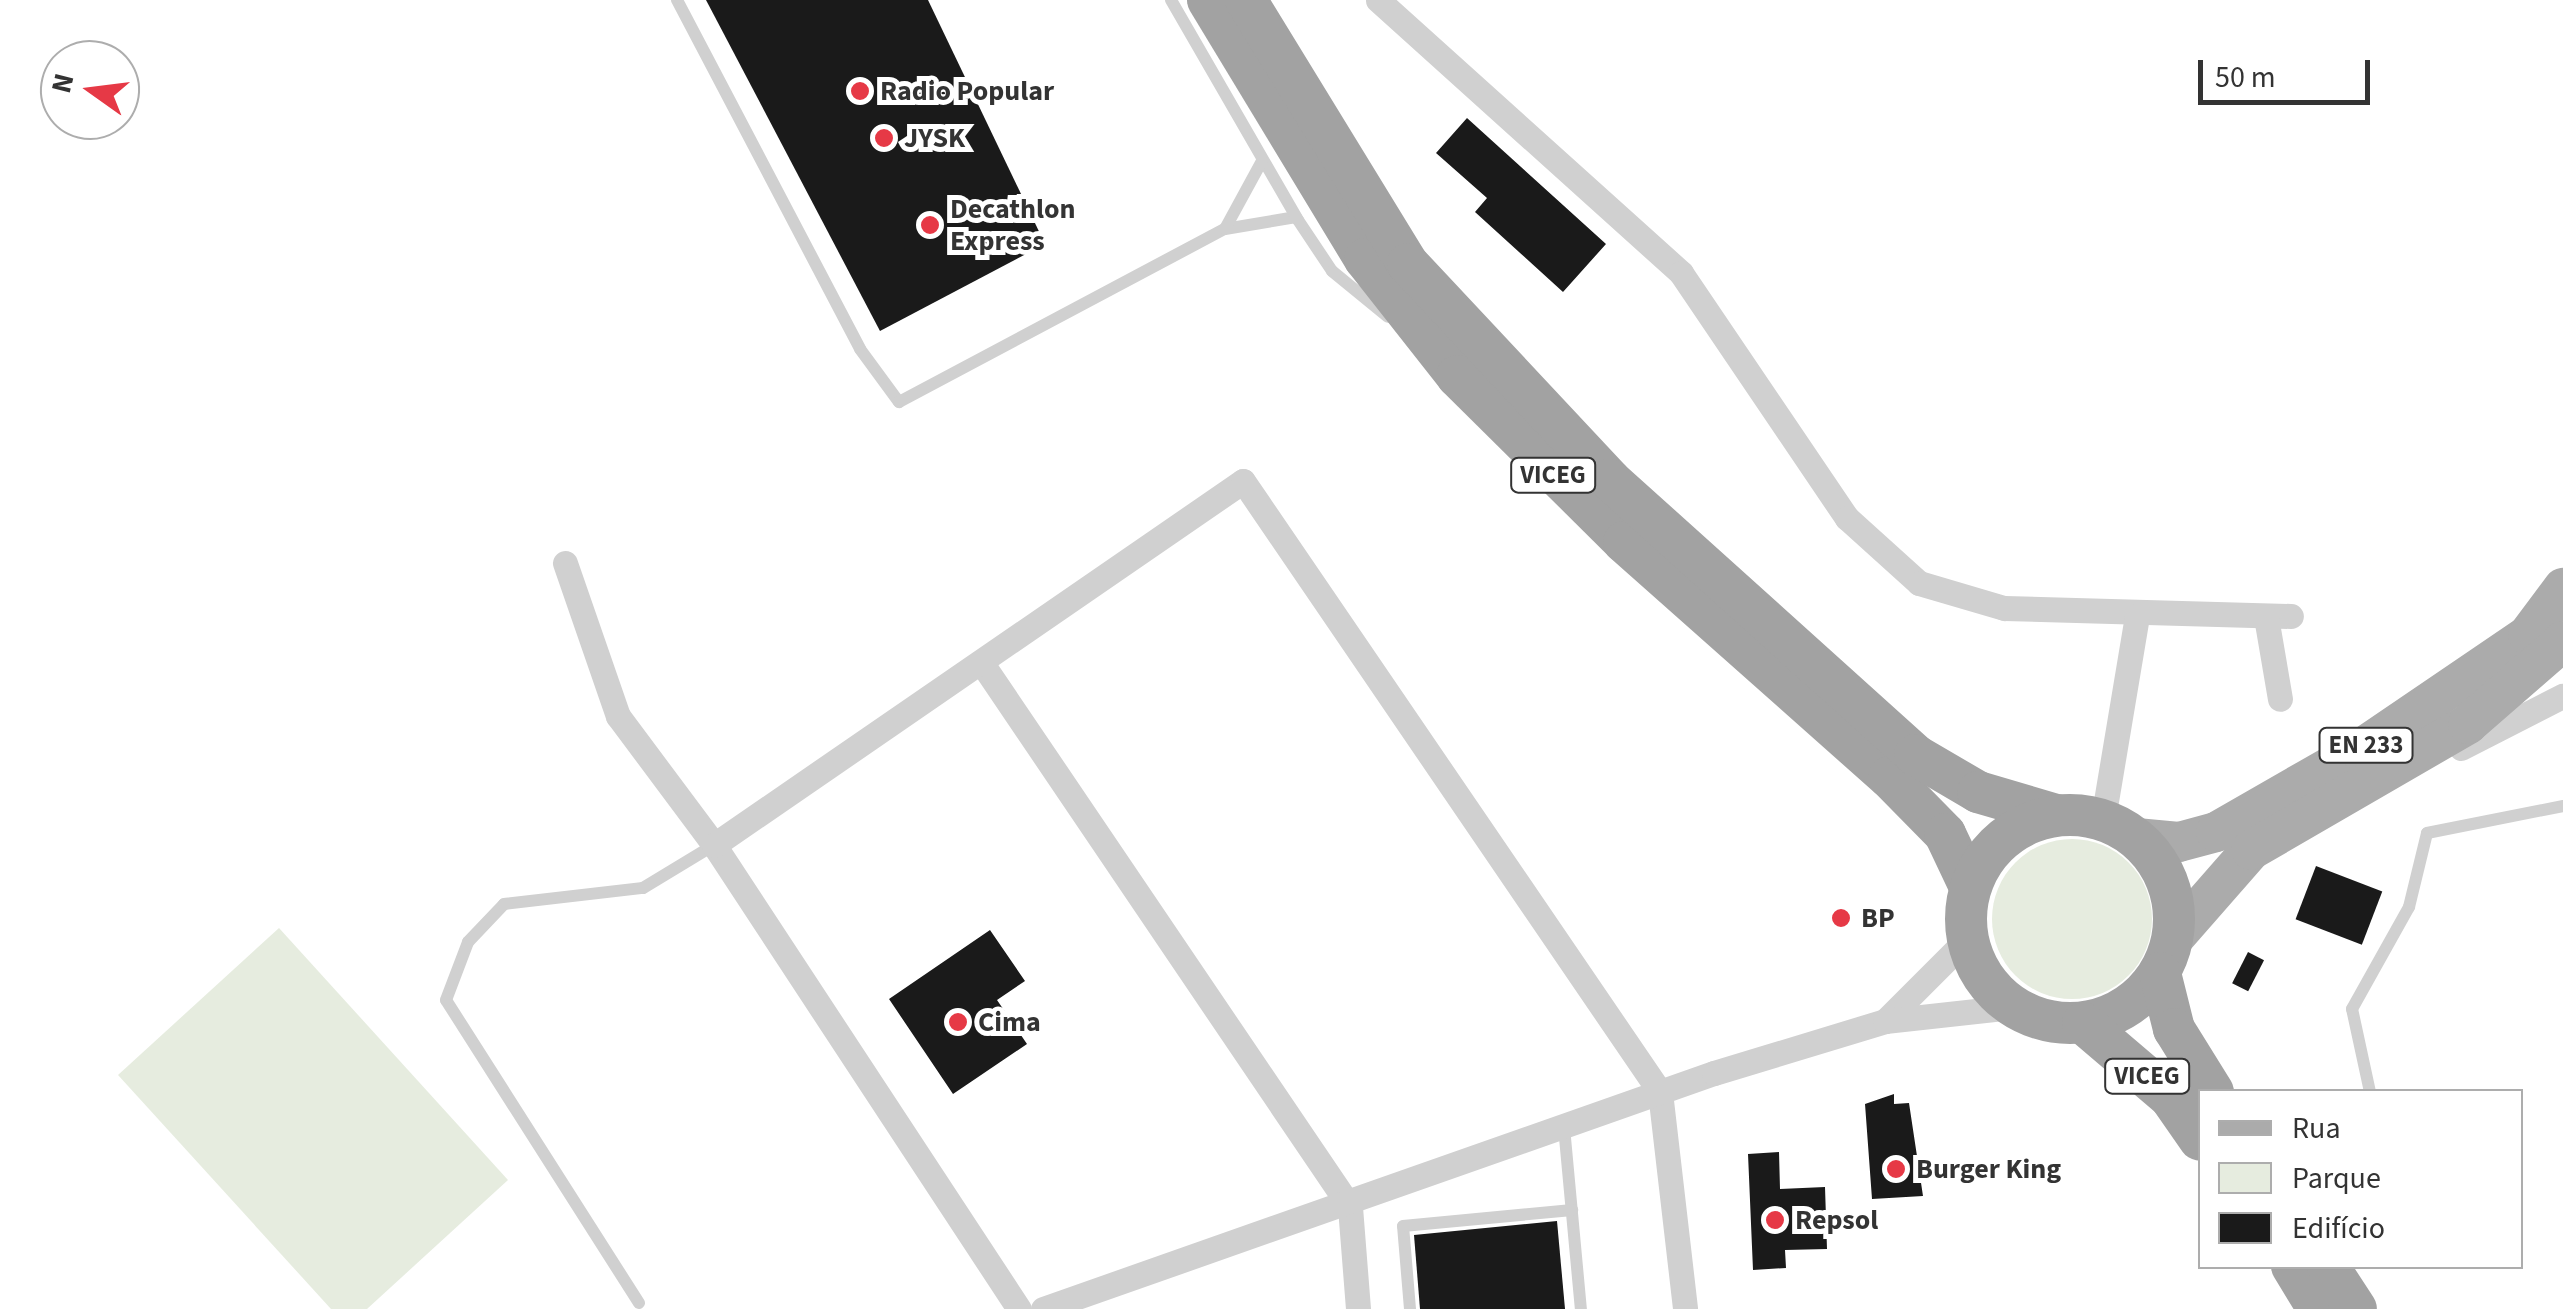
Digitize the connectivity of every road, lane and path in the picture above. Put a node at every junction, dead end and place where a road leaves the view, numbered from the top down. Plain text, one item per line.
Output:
1 (677, 0) edge
2 (1171, 0) edge
3 (1208, 0) edge
4 (1246, 0) edge
5 (1378, 0) edge
6 (1262, 162) junction
7 (1296, 217) junction
8 (1225, 229) junction
9 (1457, 376) junction
10 (564, 563) dead end
11 (2563, 588) edge
12 (2137, 616) junction
13 (2563, 641) edge
14 (981, 662) junction
15 (2563, 696) edge
16 (2280, 699) dead end
17 (2355, 791) junction
18 (2563, 806) edge
19 (2056, 815) junction
20 (2120, 828) junction
21 (714, 845) junction
22 (1970, 887) junction
23 (1967, 938) junction
24 (2166, 956) junction
25 (2012, 1007) junction
26 (1884, 1021) junction
27 (2082, 1023) junction
28 (2211, 1089) edge
29 (2369, 1089) edge
30 (1660, 1092) junction
31 (1564, 1128) junction
32 (2198, 1137) edge
33 (1350, 1207) junction
34 (1572, 1210) junction
35 (2294, 1269) edge
36 (2330, 1269) edge
37 (639, 1303) dead end
38 (1018, 1309) edge
39 (1043, 1309) edge
40 (1358, 1309) edge
41 (1410, 1309) edge
42 (1580, 1309) edge
43 (1685, 1309) edge
44 (2318, 1309) edge
45 (2356, 1309) edge

1 - 8 lane
2 - 6 lane
3 - 9 highway, VICEG
4 - 19 highway, VICEG
5 - 12 street
6 - 7 lane
6 - 8 lane
7 - 8 lane
7 - 9 lane
9 - 22 highway, VICEG
10 - 21 street
11 - 20 main road, EN 233
12 - 16 street
12 - 20 street
13 - 17 main road, EN 233
14 - 21 street
14 - 30 street
14 - 33 street
15 - 17 street
17 - 24 main road, EN 233
18 - 29 lane
19 - 20 highway
19 - 22 highway
20 - 24 highway
21 - 37 lane
21 - 38 street
22 - 23 highway
23 - 25 highway
23 - 26 street
24 - 27 highway
24 - 28 highway, VICEG
25 - 26 street
25 - 27 highway
26 - 30 street
27 - 32 highway, VICEG
30 - 31 street
30 - 43 street
31 - 33 street
31 - 34 lane
33 - 39 street
33 - 40 street
34 - 41 lane
34 - 42 lane
35 - 44 highway
36 - 45 highway

